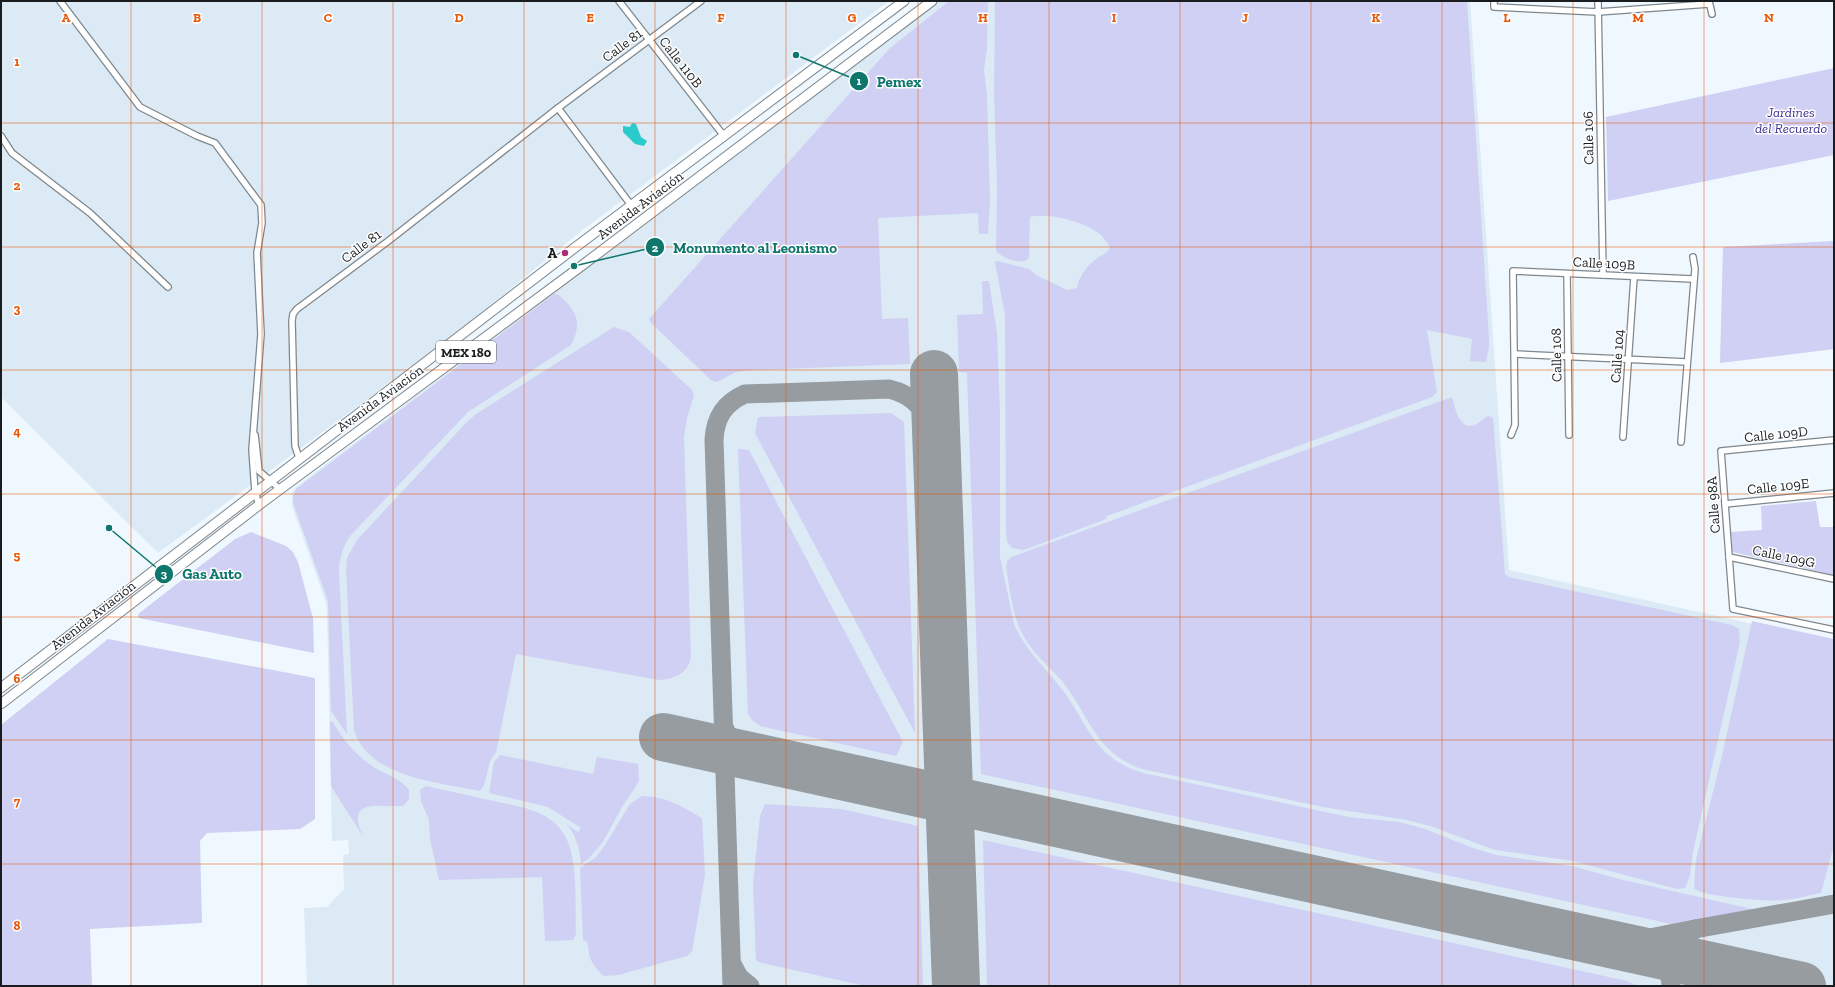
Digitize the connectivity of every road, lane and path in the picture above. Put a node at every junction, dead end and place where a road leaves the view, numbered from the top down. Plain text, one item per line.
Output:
1 (60, 1) edge
2 (619, 1) edge
3 (701, 1) edge
4 (904, 1) edge
5 (932, 1) edge
6 (1598, 1) edge
7 (1709, 2) edge
8 (1494, 4) edge
9 (1598, 12) junction
10 (1712, 14) dead end
11 (649, 40) junction
12 (558, 108) junction
13 (1, 136) edge
14 (724, 136) junction
15 (631, 205) junction
16 (1693, 257) dead end
17 (1567, 274) junction
18 (1603, 275) junction
19 (1634, 277) junction
20 (1693, 279) junction
21 (168, 287) dead end
22 (1514, 354) junction
23 (1568, 357) junction
24 (1628, 359) junction
25 (1687, 362) junction
26 (254, 429) junction
27 (1510, 434) dead end
28 (1569, 435) dead end
29 (1623, 437) dead end
30 (1834, 440) edge
31 (1681, 442) dead end
32 (1721, 451) joint
33 (299, 458) junction
34 (270, 481) junction
35 (280, 489) junction
36 (255, 492) junction
37 (1834, 493) edge
38 (1725, 504) junction
39 (259, 505) junction
40 (1729, 557) junction
41 (1834, 579) edge
42 (1834, 630) edge
43 (1, 688) edge
44 (1, 704) edge

1 - 26 street
2 - 11 street, Calle 110B
3 - 11 street, Calle 81
4 - 14 main road, Avenida Aviación / MEX 180
5 - 35 main road, Avenida Aviación / MEX 180
6 - 9 street, Calle 106
7 - 9 street
7 - 10 street
8 - 9 street
9 - 18 street, Calle 106
11 - 12 street, Calle 81
11 - 14 street, Calle 110B
12 - 15 street
12 - 33 street, Calle 81
13 - 21 street
14 - 15 main road, Avenida Aviación / MEX 180
15 - 33 main road, Avenida Aviación / MEX 180
16 - 20 street
17 - 18 street, Calle 109B
17 - 22 street, Calle 109B
17 - 23 street, Calle 108
18 - 19 street, Calle 109B
19 - 20 street, Calle 109B
19 - 24 street, Calle 104
20 - 25 street
22 - 23 street
22 - 27 street
23 - 24 street
23 - 28 street, Calle 108
24 - 25 street
24 - 29 street, Calle 104
25 - 31 street
26 - 34 street
26 - 36 street
30 - 32 street, Calle 109D
32 - 38 street, Calle 98A
33 - 34 main road, Avenida Aviación / MEX 180
34 - 35 street
34 - 36 main road, Avenida Aviación / MEX 180
35 - 39 main road, Avenida Aviación / MEX 180
36 - 39 street
36 - 43 main road, Avenida Aviación / MEX 180
37 - 38 street, Calle 109E
38 - 40 street, Calle 98A
39 - 44 main road, Avenida Aviación / MEX 180
40 - 41 street, Calle 109G
40 - 42 street, Calle 98A

